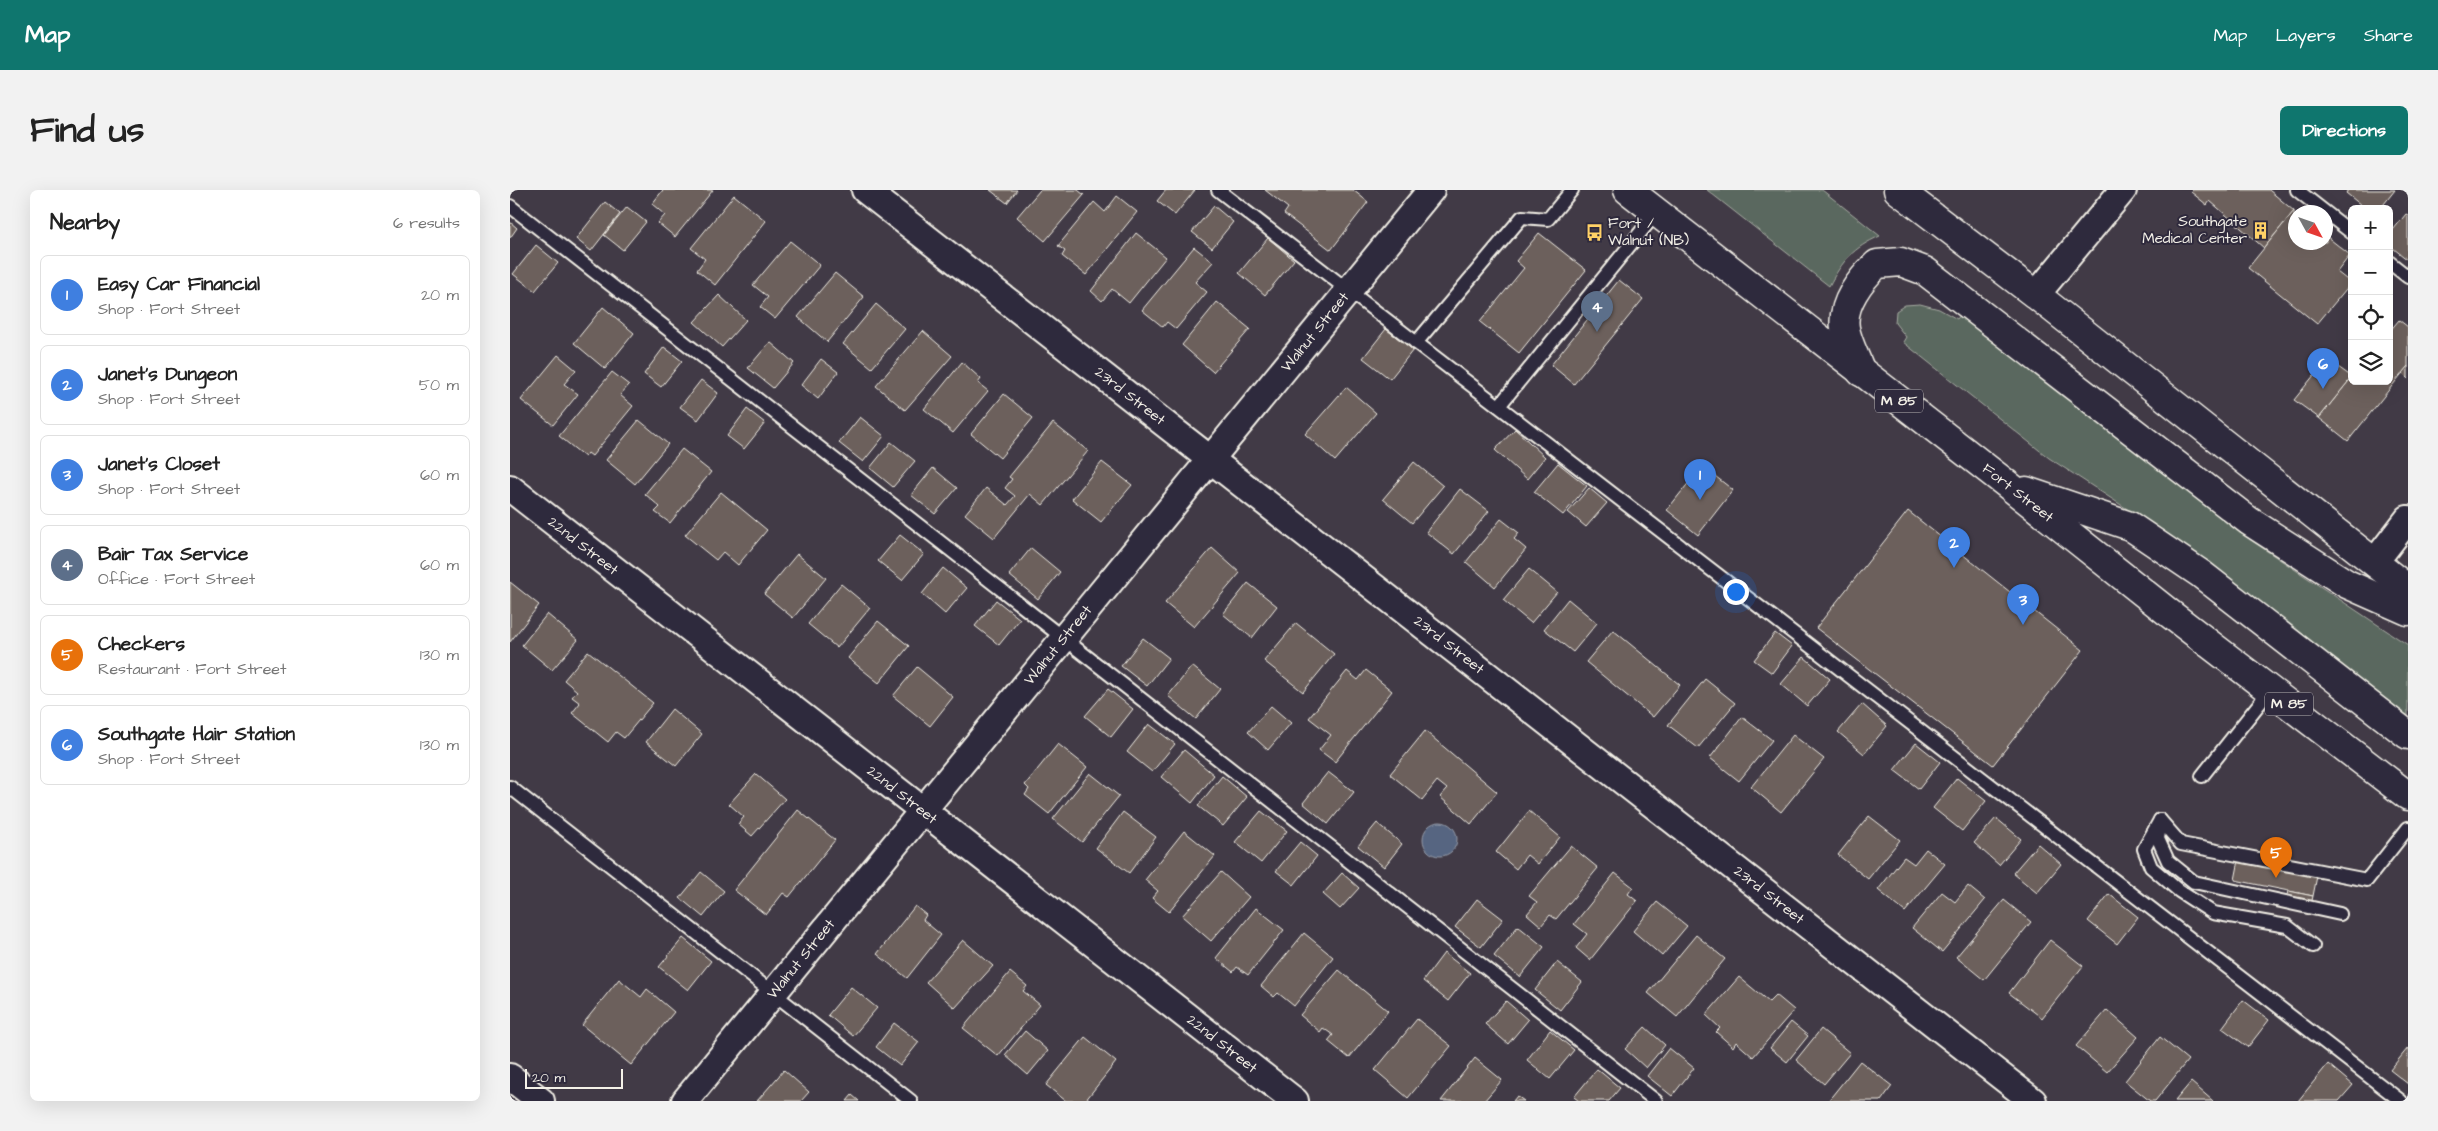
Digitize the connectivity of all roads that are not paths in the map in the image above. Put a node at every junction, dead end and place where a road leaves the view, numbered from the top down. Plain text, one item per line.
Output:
1 (865, 190) edge
2 (1218, 190) edge
3 (1430, 190) edge
4 (1572, 190) edge
5 (1628, 190) edge
6 (1898, 190) edge
7 (2123, 190) edge
8 (2297, 190) edge
9 (510, 206) edge
10 (1657, 212) junction
11 (2348, 230) edge
12 (2393, 265) edge
13 (2408, 277) edge
14 (1349, 291) junction
15 (2036, 294) junction
16 (1416, 343) junction
17 (1861, 372) junction
18 (1499, 406) junction
19 (1211, 459) junction
20 (2008, 484) junction
21 (510, 488) edge
22 (2408, 519) edge
23 (2374, 563) junction
24 (2408, 589) edge
25 (2408, 612) edge
26 (1064, 638) junction
27 (2270, 689) junction
28 (2408, 735) edge
29 (2202, 776) dead end
30 (510, 787) edge
31 (2408, 796) edge
32 (922, 811) junction
33 (2160, 820) junction
34 (2408, 828) edge
35 (2340, 914) dead end
36 (2313, 946) dead end
37 (774, 993) junction
38 (510, 1077) edge
39 (541, 1101) edge
40 (685, 1101) edge
41 (911, 1101) edge
42 (1296, 1101) edge
43 (1656, 1101) edge
44 (2033, 1101) edge
45 (2401, 1101) edge

1 - 19 street, 23rd Street
2 - 14 lane
3 - 14 street, Walnut Street
4 - 16 lane
5 - 10 main road, Fort Street / M 85
6 - 15 main road
7 - 15 street
8 - 11 lane
9 - 26 lane
10 - 17 main road, Fort Street / M 85
10 - 18 lane
12 - 13 lane
14 - 16 lane
14 - 19 street, Walnut Street
15 - 23 main road
16 - 18 lane
17 - 20 main road, Fort Street / M 85
17 - 25 main road
18 - 45 lane
19 - 26 street, Walnut Street
19 - 44 street, 23rd Street
20 - 27 main road, Fort Street / M 85
20 - 28 main road
21 - 32 street, 22nd Street
22 - 23 street
23 - 24 main road
26 - 32 street, Walnut Street
26 - 43 lane
27 - 29 lane
27 - 31 main road, Fort Street / M 85
30 - 37 lane
32 - 37 street, Walnut Street
32 - 42 street, 22nd Street
33 - 34 lane
33 - 35 lane
33 - 36 lane
37 - 40 street, Walnut Street
37 - 41 lane
38 - 39 street

